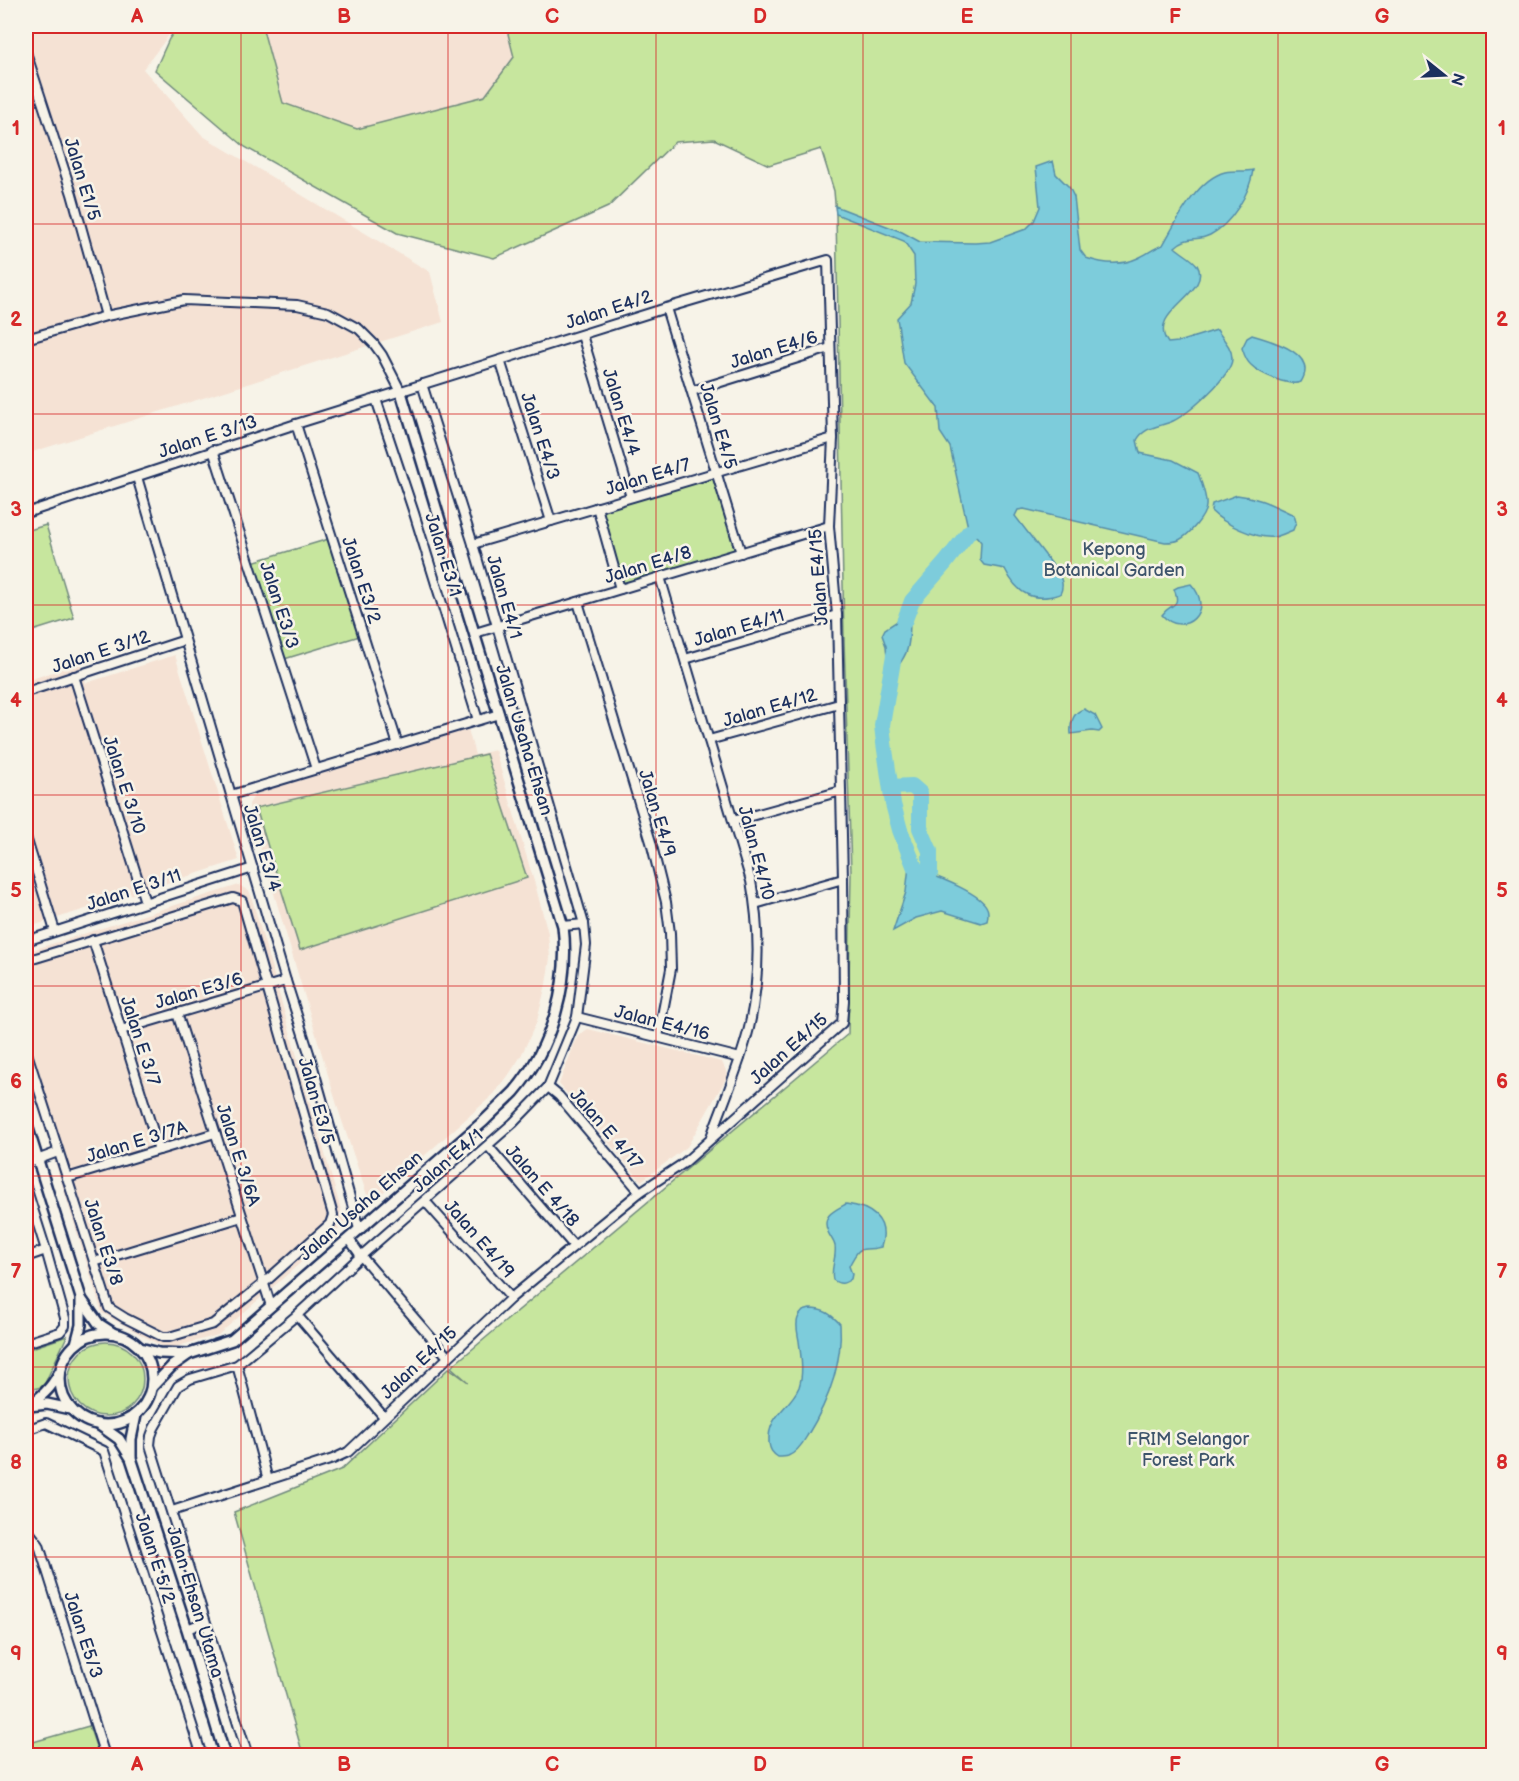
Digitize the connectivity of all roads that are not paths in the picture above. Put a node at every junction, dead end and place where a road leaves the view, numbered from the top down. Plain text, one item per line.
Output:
1 (26, 52) edge
2 (828, 260) joint
3 (666, 308) junction
4 (106, 315) junction
5 (582, 335) junction
6 (26, 339) edge
7 (830, 348) junction
8 (500, 360) junction
9 (422, 384) junction
10 (692, 391) junction
11 (401, 392) junction
12 (376, 399) junction
13 (296, 424) junction
14 (833, 438) junction
15 (213, 450) junction
16 (716, 472) junction
17 (137, 477) junction
18 (631, 497) junction
19 (597, 507) junction
20 (26, 513) edge
21 (551, 521) junction
22 (830, 526) junction
23 (473, 544) junction
24 (741, 553) junction
25 (660, 577) junction
26 (620, 589) junction
27 (578, 602) junction
28 (837, 615) junction
29 (497, 627) junction
30 (475, 633) junction
31 (185, 640) junction
32 (685, 659) junction
33 (74, 676) junction
34 (26, 692) edge
35 (839, 704) junction
36 (499, 714) junction
37 (478, 720) junction
38 (709, 740) junction
39 (398, 745) junction
40 (316, 769) junction
41 (841, 791) junction
42 (231, 795) junction
43 (733, 821) junction
44 (26, 837) edge
45 (252, 868) junction
46 (843, 879) junction
47 (145, 902) junction
48 (755, 904) junction
49 (584, 924) junction
50 (563, 926) junction
51 (55, 931) junction
52 (93, 940) junction
53 (26, 941) edge
54 (26, 961) edge
55 (286, 981) junction
56 (268, 987) junction
57 (177, 1013) junction
58 (577, 1017) junction
59 (121, 1030) junction
60 (658, 1037) junction
61 (26, 1050) edge
62 (740, 1058) junction
63 (548, 1087) junction
64 (26, 1122) edge
65 (216, 1133) junction
66 (710, 1139) junction
67 (488, 1146) junction
68 (159, 1150) junction
69 (58, 1152) junction
70 (37, 1160) junction
71 (26, 1164) edge
72 (67, 1178) junction
73 (26, 1187) edge
74 (640, 1192) junction
75 (425, 1201) junction
76 (242, 1217) junction
77 (359, 1229) junction
78 (350, 1239) junction
79 (574, 1246) junction
80 (46, 1250) junction
81 (361, 1256) junction
82 (26, 1257) edge
83 (94, 1262) junction
84 (264, 1283) junction
85 (81, 1298) junction
86 (511, 1298) junction
87 (271, 1306) junction
88 (297, 1315) junction
89 (114, 1333) junction
90 (26, 1343) edge
91 (72, 1348) junction
92 (140, 1348) junction
93 (189, 1354) junction
94 (447, 1356) junction
95 (237, 1365) junction
96 (60, 1371) junction
97 (152, 1387) junction
98 (26, 1407) edge
99 (70, 1409) junction
100 (136, 1415) junction
101 (384, 1417) junction
102 (98, 1424) junction
103 (26, 1429) edge
104 (131, 1458) junction
105 (268, 1480) junction
106 (172, 1511) junction
107 (26, 1528) edge
108 (206, 1622) junction
109 (187, 1629) junction
110 (105, 1755) edge
111 (202, 1755) edge
112 (225, 1755) edge
113 (248, 1755) edge

1 - 4 street, Jalan E1/5
2 - 3 street, Jalan E4/2
2 - 7 street, Jalan E4/15
3 - 5 street, Jalan E4/2
3 - 10 street, Jalan E4/5
4 - 6 street, Jalan Usaha Ehsan
4 - 11 street, Jalan Usaha Ehsan
5 - 8 street, Jalan E4/2
5 - 18 street, Jalan E4/4
7 - 10 street, Jalan E4/6
7 - 14 street, Jalan E4/15
8 - 9 street, Jalan E4/2
8 - 21 street, Jalan E4/3
9 - 11 street, Jalan E4/2
9 - 23 street, Jalan E4/1
10 - 16 street, Jalan E4/5
11 - 12 street, Jalan E 3/13
11 - 30 street, Jalan Usaha Ehsan
12 - 13 street, Jalan E 3/13
12 - 37 street, Jalan E3/1
13 - 15 street, Jalan E 3/13
13 - 39 street, Jalan E3/2
14 - 16 street, Jalan E4/7
14 - 22 street, Jalan E4/15
15 - 17 street, Jalan E 3/13
15 - 40 street, Jalan E3/3
16 - 18 street, Jalan E4/7
16 - 24 street, Jalan E4/5
17 - 20 street, Jalan E 3/13
17 - 31 street, Jalan E3/4
18 - 19 street, Jalan E4/7
19 - 21 street, Jalan E4/7
19 - 26 street
21 - 23 street, Jalan E4/7
22 - 24 street, Jalan E4/8
22 - 28 street, Jalan E4/15
23 - 29 street, Jalan E4/1
24 - 25 street, Jalan E4/8
25 - 26 street, Jalan E4/8
25 - 32 street, Jalan E4/10
26 - 27 street, Jalan E4/8
27 - 29 street, Jalan E4/8
27 - 60 street, Jalan E4/9
28 - 32 street, Jalan E4/11
28 - 35 street, Jalan E4/15
29 - 30 street, Jalan E4/8
29 - 49 street, Jalan E4/1
30 - 36 street, Jalan Usaha Ehsan
31 - 33 street, Jalan E 3/12
31 - 42 street, Jalan E3/4
32 - 38 street, Jalan E4/10
33 - 34 street, Jalan E 3/12
33 - 47 street, Jalan E 3/10
35 - 38 street, Jalan E4/12
35 - 41 street, Jalan E4/15
36 - 37 street
36 - 50 street, Jalan Usaha Ehsan
37 - 39 street
38 - 43 street, Jalan E4/10
39 - 40 street
40 - 42 street
41 - 43 street
41 - 46 street, Jalan E4/15
42 - 45 street, Jalan E3/4
43 - 48 street, Jalan E4/10
44 - 51 street
45 - 47 street, Jalan E 3/11
45 - 55 street, Jalan E3/4
46 - 48 street
46 - 66 street, Jalan E4/15
47 - 51 street, Jalan E 3/11
48 - 62 street, Jalan E4/10
49 - 50 street
49 - 58 street, Jalan E4/1
50 - 77 street, Jalan Usaha Ehsan
51 - 53 street, Jalan E 3/11
52 - 54 street
52 - 56 street, Jalan E3/5
52 - 59 street, Jalan E 3/7
55 - 56 street, Jalan E3/6
55 - 77 street, Jalan E3/4
56 - 57 street, Jalan E3/6
56 - 84 street, Jalan E3/5
57 - 59 street, Jalan E3/6
57 - 65 street, Jalan E 3/6A
58 - 60 street, Jalan E4/16
58 - 63 street, Jalan E4/1
59 - 68 street, Jalan E 3/7
60 - 62 street, Jalan E4/16
61 - 69 street, Jalan E3/8
62 - 66 street, Jalan E4/10
63 - 67 street, Jalan E4/1
63 - 74 street, Jalan E 4/17
64 - 70 street
65 - 68 street, Jalan E 3/7A
65 - 76 street, Jalan E 3/6A
66 - 74 street, Jalan E4/15
67 - 75 street, Jalan E4/1
67 - 79 street, Jalan E 4/18
68 - 72 street, Jalan E 3/7A
69 - 70 street
69 - 72 street, Jalan E3/8
70 - 71 street
70 - 85 street
72 - 83 street, Jalan E3/8
73 - 80 street
74 - 79 street, Jalan E4/15
75 - 81 street, Jalan E4/1
75 - 86 street, Jalan E4/19
76 - 83 street
76 - 84 street, Jalan E 3/6A
77 - 78 street, Jalan Usaha Ehsan
78 - 81 street
78 - 87 street, Jalan Usaha Ehsan
79 - 86 street, Jalan E4/15
80 - 82 street
80 - 90 street
81 - 88 street, Jalan E4/1
81 - 94 street
83 - 84 street, Jalan E3/8
84 - 87 street, Jalan E 3/6A
85 - 89 street
85 - 91 street
86 - 94 street, Jalan E4/15
87 - 93 street, Jalan Usaha Ehsan
88 - 95 street, Jalan E4/1
88 - 101 street
89 - 91 street
89 - 92 street
91 - 96 street
92 - 93 street, Jalan Usaha Ehsan
92 - 97 street
93 - 97 street, Jalan Usaha Ehsan
94 - 101 street, Jalan E4/15
95 - 105 street
95 - 106 street
96 - 98 street
96 - 99 street
97 - 100 street
98 - 99 street
99 - 102 street
100 - 102 street
100 - 104 street, Jalan Ehsan Utama
101 - 105 street, Jalan E4/15
102 - 104 street, Jalan Ehsan Utama
103 - 111 street, Jalan E 5/2
104 - 109 street, Jalan Ehsan Utama
105 - 106 street, Jalan E4/15
106 - 108 street
107 - 110 street, Jalan E5/3
108 - 109 street
108 - 113 street
109 - 112 street, Jalan Ehsan Utama

